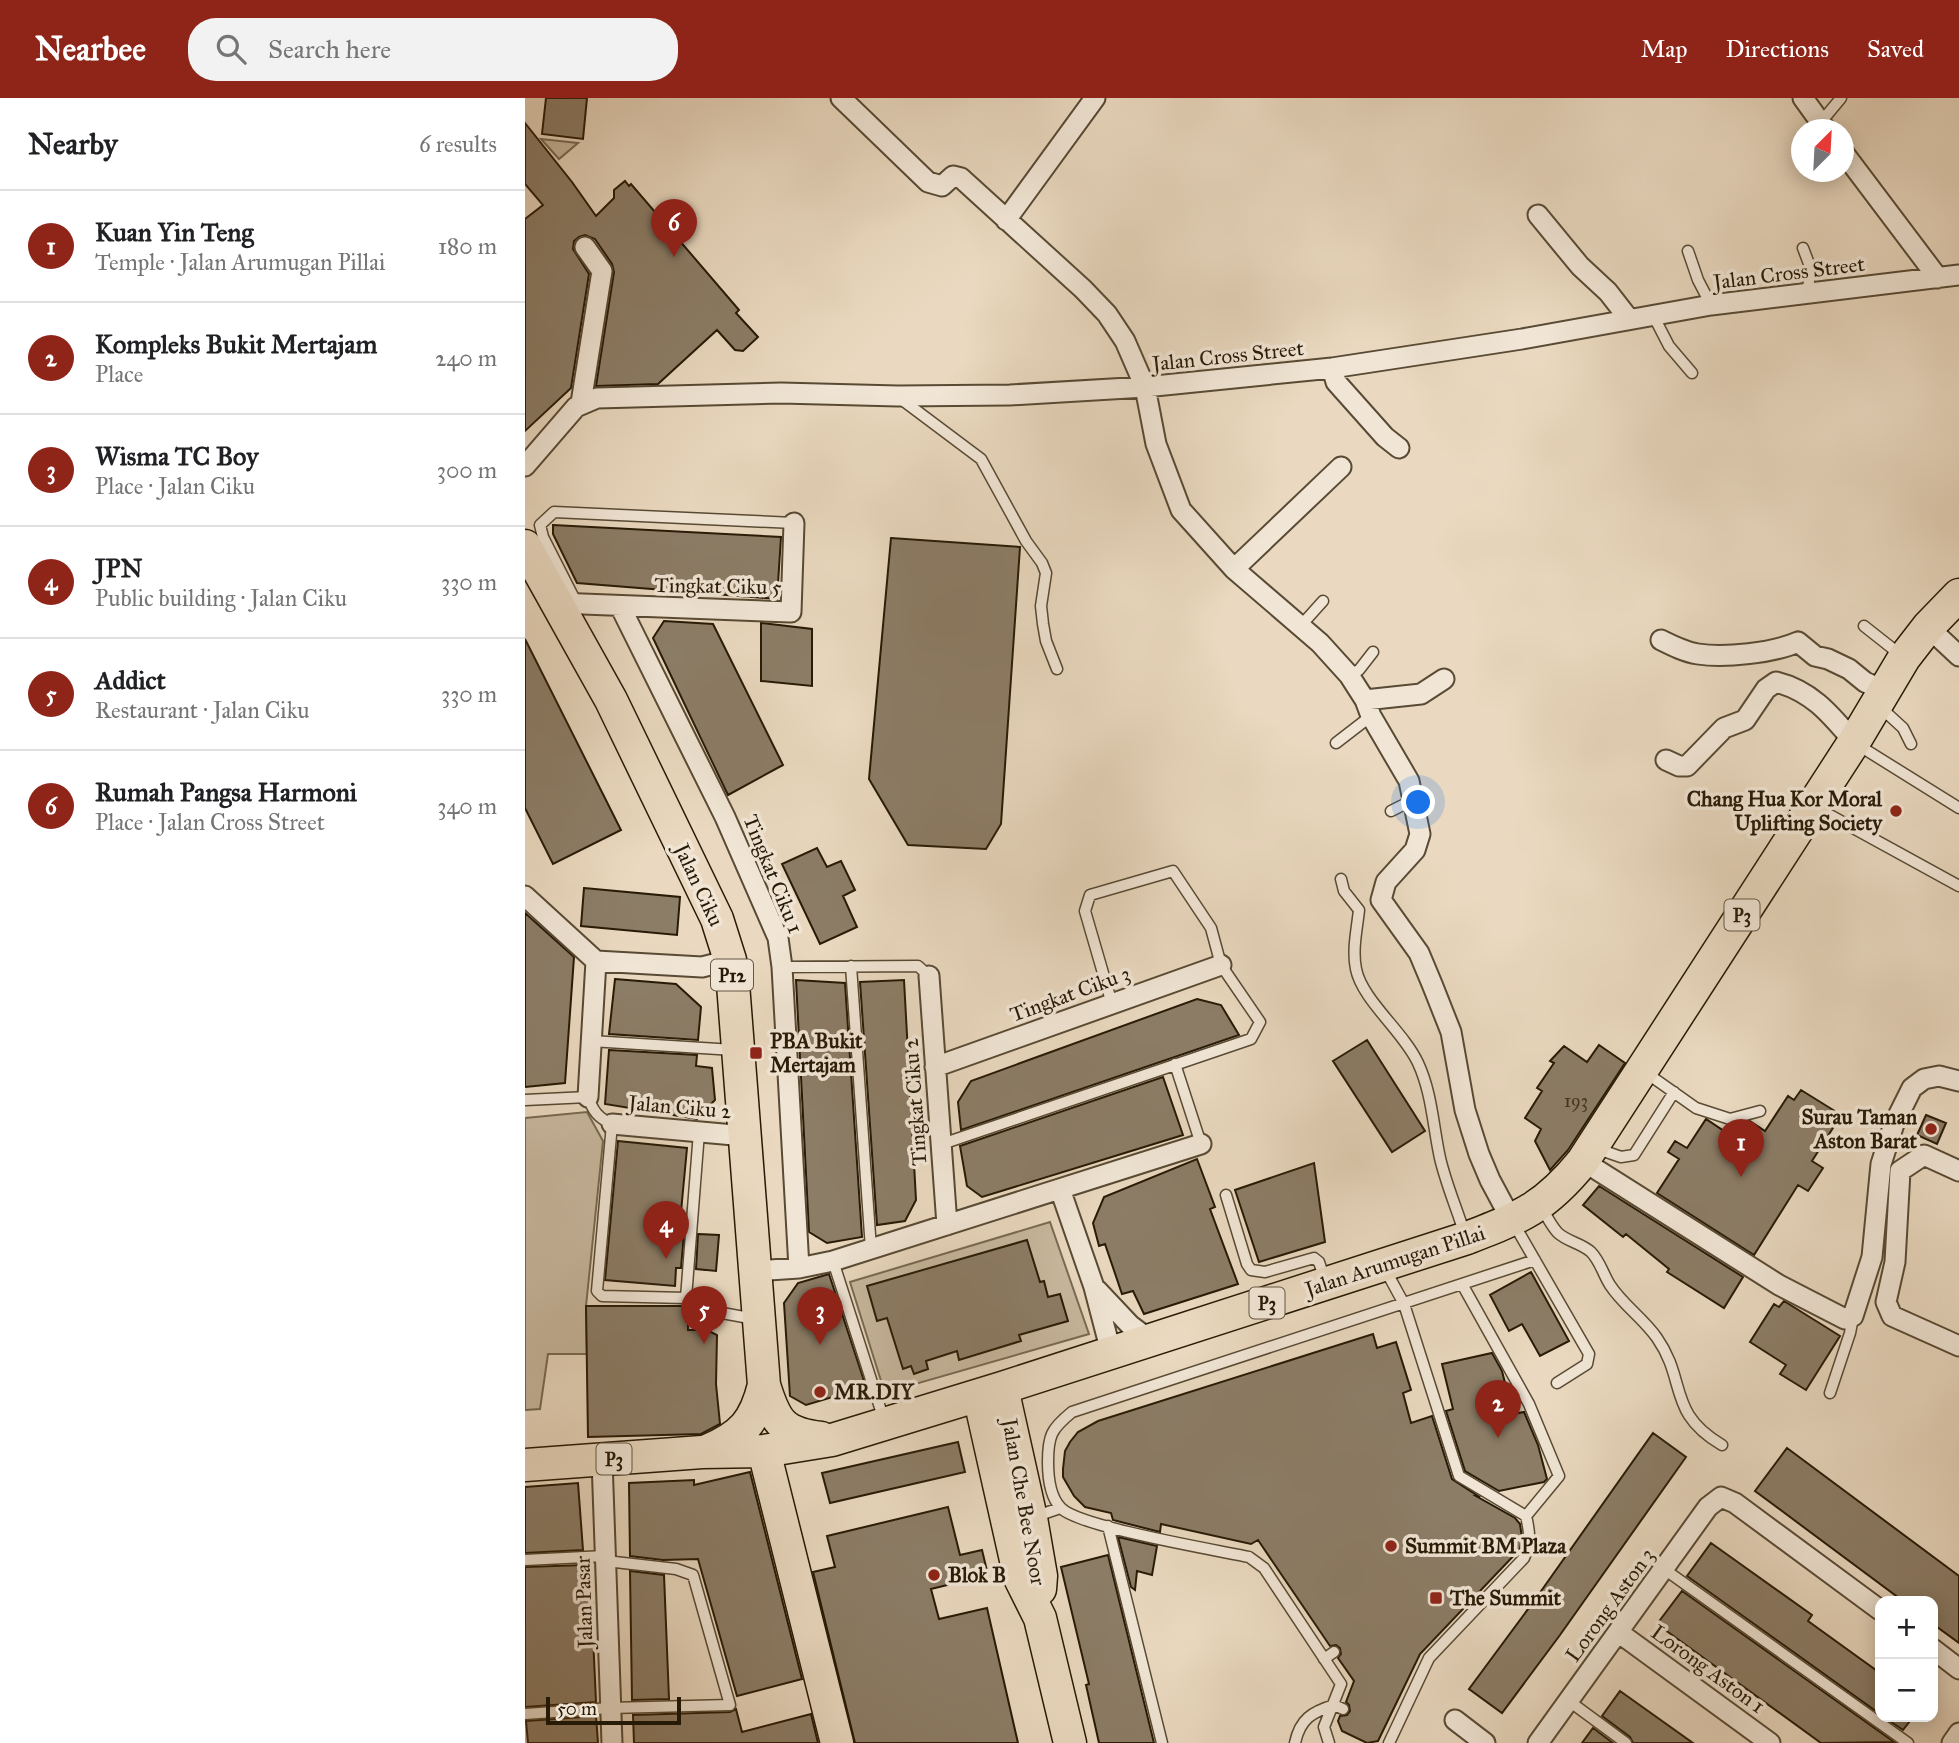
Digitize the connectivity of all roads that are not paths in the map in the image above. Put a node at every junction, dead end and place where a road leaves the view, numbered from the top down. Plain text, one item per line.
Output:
1 (841, 98) edge
2 (1095, 98) edge
3 (1803, 98) edge
4 (1841, 98) edge
5 (1819, 119) edge
6 (1828, 119) edge
7 (1854, 167) edge
8 (1538, 215) dead end
9 (1006, 220) junction
10 (585, 247) dead end
11 (1803, 247) dead end
12 (1688, 251) dead end
13 (1959, 275) edge
14 (1938, 278) junction
15 (1807, 293) junction
16 (1711, 305) junction
17 (1653, 314) junction
18 (1629, 319) junction
19 (1332, 368) junction
20 (1692, 373) dead end
21 (1146, 387) junction
22 (898, 396) junction
23 (582, 403) junction
24 (1399, 448) dead end
25 (525, 466) edge
26 (1341, 467) dead end
27 (794, 523) joint
28 (525, 546) edge
29 (1234, 569) junction
30 (1959, 595) edge
31 (1323, 601) dead end
32 (567, 604) junction
33 (619, 606) junction
34 (1299, 625) junction
35 (1864, 626) dead end
36 (1928, 627) junction
37 (1661, 640) dead end
38 (1373, 652) dead end
39 (1959, 656) edge
40 (1904, 657) junction
41 (1057, 669) dead end
42 (1349, 675) junction
43 (1444, 679) dead end
44 (1880, 697) junction
45 (1368, 708) junction
46 (1854, 742) junction
47 (1336, 743) dead end
48 (1911, 744) dead end
49 (1666, 760) dead end
50 (1414, 800) junction
51 (1812, 806) junction
52 (1959, 808) edge
53 (1391, 811) dead end
54 (1341, 879) dead end
55 (1959, 886) edge
56 (525, 895) edge
57 (730, 960) junction
58 (596, 961) junction
59 (1221, 965) junction
60 (851, 966) junction
61 (782, 967) junction
62 (929, 976) joint
63 (1112, 1003) junction
64 (591, 1041) junction
65 (738, 1050) junction
66 (1175, 1064) junction
67 (935, 1067) junction
68 (1642, 1070) junction
69 (1959, 1081) edge
70 (1674, 1093) junction
71 (588, 1097) junction
72 (525, 1100) edge
73 (1760, 1111) dead end
74 (612, 1124) junction
75 (699, 1132) junction
76 (745, 1136) junction
77 (942, 1144) junction
78 (1201, 1144) joint
79 (1588, 1154) junction
80 (1959, 1171) edge
81 (1060, 1189) junction
82 (1226, 1195) dead end
83 (1539, 1206) junction
84 (1512, 1221) junction
85 (947, 1225) junction
86 (1467, 1238) junction
87 (871, 1249) junction
88 (1535, 1260) junction
89 (833, 1261) junction
90 (1383, 1265) junction
91 (799, 1268) junction
92 (755, 1271) junction
93 (1326, 1283) junction
94 (1462, 1284) junction
95 (1094, 1287) junction
96 (686, 1298) junction
97 (1404, 1304) junction
98 (1853, 1317) junction
99 (759, 1320) junction
100 (1150, 1340) junction
101 (1959, 1346) edge
102 (1111, 1352) junction
103 (1557, 1383) dead end
104 (764, 1385) junction
105 (990, 1391) junction
106 (1830, 1392) dead end
107 (885, 1423) junction
108 (832, 1440) junction
109 (1722, 1445) dead end
110 (764, 1451) junction
111 (702, 1452) junction
112 (602, 1460) junction
113 (525, 1465) edge
114 (1061, 1508) junction
115 (1526, 1517) junction
116 (1031, 1518) junction
117 (1108, 1526) junction
118 (606, 1558) junction
119 (525, 1560) edge
120 (1664, 1569) junction
121 (1875, 1606) edge
122 (1040, 1618) junction
123 (1618, 1632) junction
124 (1938, 1653) edge
125 (1959, 1669) edge
126 (1347, 1670) dead end
127 (1337, 1677) junction
128 (1569, 1701) junction
129 (1339, 1707) junction
130 (611, 1708) junction
131 (525, 1714) edge
132 (1454, 1720) dead end
133 (1959, 1733) edge
134 (611, 1743) edge
135 (837, 1743) edge
136 (1070, 1743) edge
137 (1161, 1743) edge
138 (1295, 1743) edge
139 (1329, 1743) edge
140 (1388, 1743) edge
141 (1485, 1743) edge
142 (1538, 1743) edge
143 (1626, 1743) edge
144 (1770, 1743) edge
145 (1907, 1743) edge
146 (1952, 1743) edge

1 - 9 street
2 - 9 street
3 - 5 street
4 - 6 lane
7 - 14 street
8 - 18 street
9 - 21 street
10 - 23 street
11 - 15 lane
12 - 16 lane
13 - 14 street, Jalan Cross Street
14 - 15 street, Jalan Cross Street
15 - 16 street, Jalan Cross Street
16 - 17 street, Jalan Cross Street
17 - 18 street, Jalan Cross Street
17 - 20 lane
18 - 19 street, Jalan Cross Street
19 - 21 street, Jalan Cross Street
19 - 24 street
21 - 22 street, Jalan Cross Street
21 - 29 street
22 - 23 street, Jalan Cross Street
22 - 41 lane
23 - 25 street
26 - 29 street
27 - 32 lane
27 - 33 street, Tingkat Ciku 5
28 - 32 main road, Jalan Ciku / P12
29 - 34 street
30 - 36 main road, Jalan Arumugan Pillai / P3
31 - 34 lane
32 - 33 street, Tingkat Ciku 5
32 - 57 main road, Jalan Ciku / P12
33 - 61 street, Tingkat Ciku 1
34 - 42 street
35 - 40 lane
36 - 39 street
36 - 40 main road, Jalan Arumugan Pillai / P3
37 - 44 street
38 - 42 lane
40 - 44 main road, Jalan Arumugan Pillai / P3
42 - 45 street
43 - 45 street
44 - 46 main road, Jalan Arumugan Pillai / P3
44 - 48 lane
45 - 47 lane
45 - 50 street
46 - 49 street
46 - 51 main road, Jalan Arumugan Pillai / P3
46 - 52 lane
50 - 53 lane
50 - 84 street
51 - 55 lane
51 - 68 main road, Jalan Arumugan Pillai / P3
54 - 86 lane
56 - 58 street
57 - 58 street
57 - 65 main road, Jalan Ciku / P12
58 - 64 street
59 - 63 street, Tingkat Ciku 3
59 - 63 lane
59 - 66 lane
60 - 61 lane
60 - 62 lane
60 - 87 lane
61 - 91 street, Tingkat Ciku 1
62 - 67 street, Tingkat Ciku 2
63 - 67 street, Tingkat Ciku 3
64 - 65 lane
64 - 71 street
65 - 76 main road, Jalan Ciku / P12
66 - 77 lane
66 - 78 lane
67 - 77 street, Tingkat Ciku 2
68 - 70 lane
68 - 79 main road, Jalan Arumugan Pillai / P3
69 - 98 street
70 - 73 lane
70 - 79 lane
71 - 72 lane
71 - 74 lane
74 - 75 street, Jalan Ciku 2
74 - 96 lane
75 - 76 street, Jalan Ciku 2
75 - 96 lane
76 - 92 main road, Jalan Ciku / P12
77 - 85 street, Tingkat Ciku 2
78 - 81 street
79 - 83 main road, Jalan Arumugan Pillai / P3
79 - 98 street
80 - 101 street
81 - 85 street
81 - 95 street
82 - 93 lane
83 - 84 main road, Jalan Arumugan Pillai / P3
83 - 109 lane
84 - 86 main road, Jalan Arumugan Pillai / P3
84 - 88 lane
85 - 87 street
86 - 90 main road, Jalan Arumugan Pillai / P3
87 - 89 street
88 - 94 lane
88 - 103 lane
89 - 91 street
89 - 107 lane
90 - 93 main road, Jalan Arumugan Pillai / P3
90 - 97 lane
91 - 92 street
92 - 99 main road, Jalan Ciku / P12
93 - 100 main road, Jalan Arumugan Pillai / P3
94 - 97 lane
94 - 115 lane
95 - 100 street
95 - 102 street
96 - 99 lane
97 - 114 lane
97 - 115 lane
98 - 106 lane
99 - 104 main road, Jalan Ciku / P12
100 - 102 main road, Jalan Arumugan Pillai / P3
102 - 105 main road, Jalan Arumugan Pillai / P3
104 - 108 main road
104 - 111 main road
105 - 107 main road, Jalan Arumugan Pillai / P3
105 - 116 main road, Jalan Che Bee Noor
105 - 122 main road, Jalan Che Bee Noor
107 - 108 main road, Jalan Arumugan Pillai / P3
108 - 110 main road, Jalan Arumugan Pillai / P3
110 - 111 main road, Jalan Arumugan Pillai / P3
110 - 135 main road
111 - 112 main road, Jalan Arumugan Pillai / P3
112 - 113 main road, Jalan Arumugan Pillai / P3
112 - 118 street, Jalan Pasar
114 - 116 lane
114 - 117 lane
115 - 140 lane
116 - 122 main road, Jalan Che Bee Noor
117 - 127 lane
117 - 137 lane
118 - 119 lane
118 - 130 street, Jalan Pasar
118 - 130 lane
120 - 121 street, Lorong Aston 3
120 - 123 street, Lorong Aston 3
120 - 145 lane
122 - 136 main road, Jalan Che Bee Noor
123 - 128 street, Lorong Aston 3
123 - 144 street, Lorong Aston 1
124 - 125 street
126 - 127 lane
127 - 129 lane
128 - 142 street, Lorong Aston 3
128 - 143 lane
129 - 138 lane
129 - 139 lane
130 - 131 lane
130 - 134 street, Jalan Pasar
132 - 141 street
133 - 146 street

